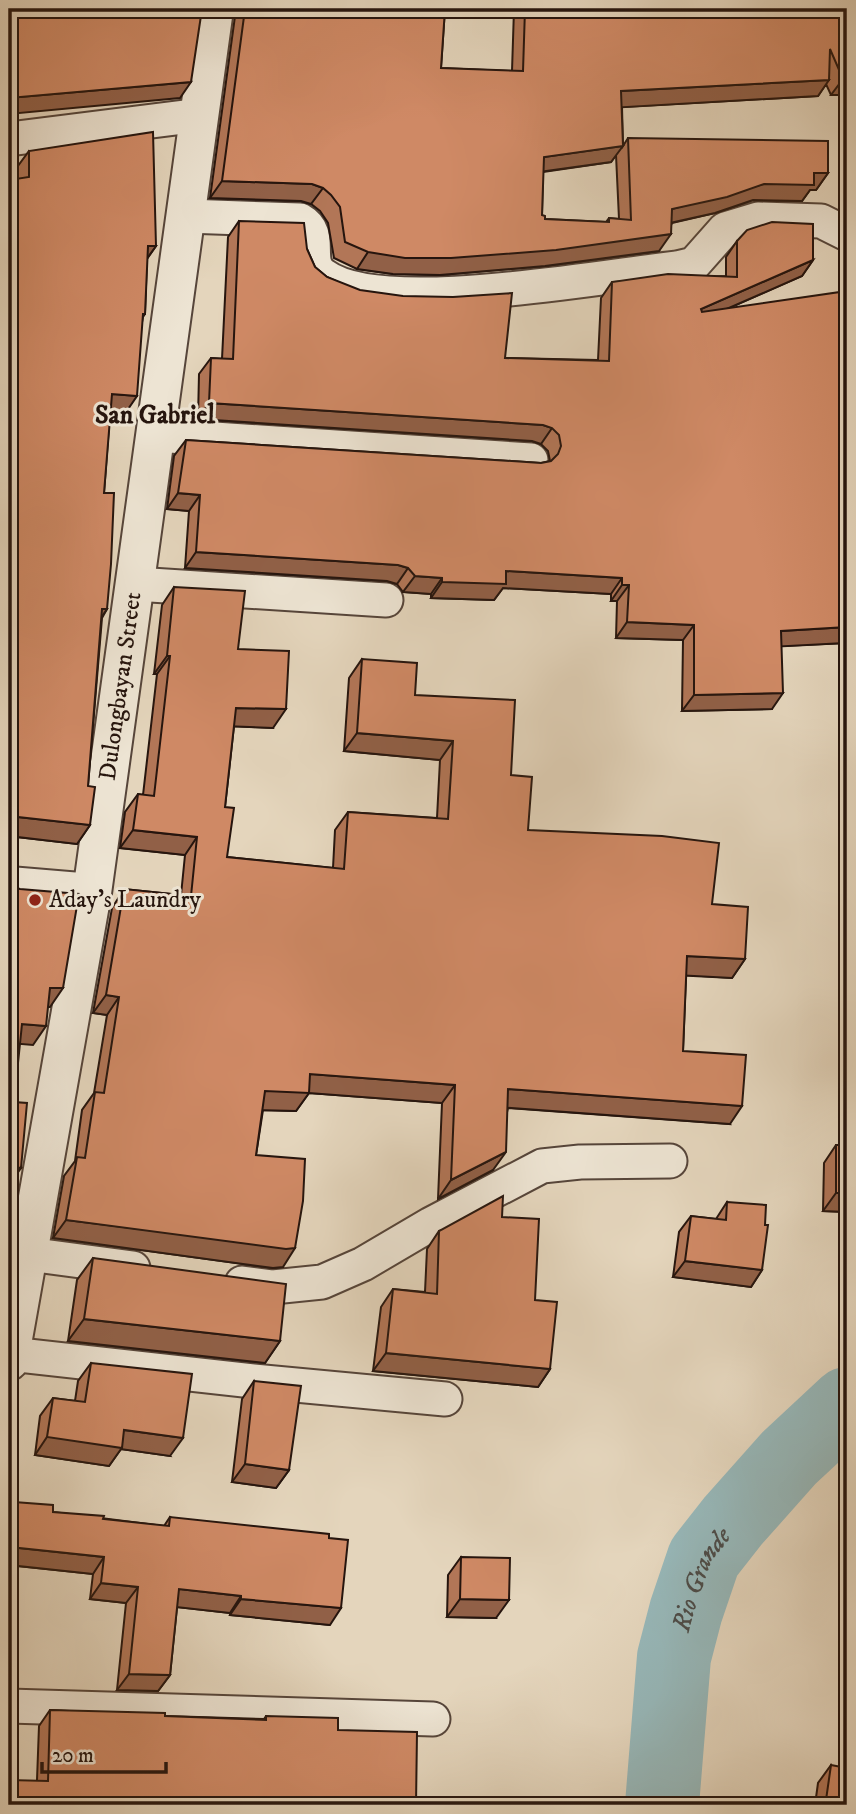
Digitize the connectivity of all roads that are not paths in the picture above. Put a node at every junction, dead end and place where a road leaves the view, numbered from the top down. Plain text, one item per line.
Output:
1 (214, 9) edge
2 (200, 115) junction
3 (9, 139) edge
4 (186, 216) junction
5 (847, 234) edge
6 (155, 436) junction
7 (531, 460) edge
8 (135, 584) junction
9 (386, 600) dead end
10 (9, 886) edge
11 (92, 893) junction
12 (670, 1161) dead end
13 (28, 1254) junction
14 (164, 1273) edge
15 (219, 1280) edge
16 (9, 1358) edge
17 (445, 1399) dead end
18 (9, 1706) edge
19 (433, 1719) dead end

1 - 2 street, Dulongbayan Street
2 - 3 street
2 - 4 street, Dulongbayan Street
4 - 5 street
4 - 6 street, Dulongbayan Street
6 - 7 street
6 - 8 street, Dulongbayan Street
8 - 9 street
8 - 11 street, Dulongbayan Street
10 - 11 street
11 - 13 street, Dulongbayan Street
12 - 15 street
13 - 14 street
13 - 16 street, Dulongbayan Street
16 - 17 street
18 - 19 street

